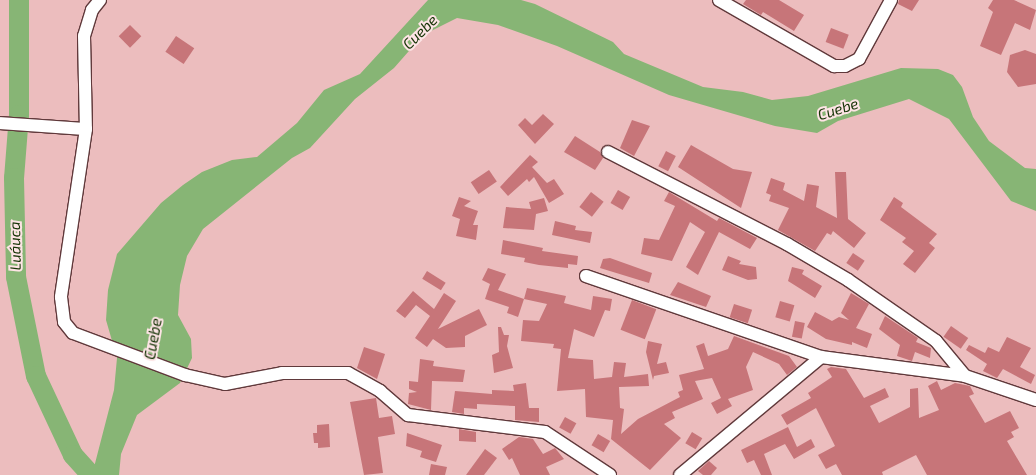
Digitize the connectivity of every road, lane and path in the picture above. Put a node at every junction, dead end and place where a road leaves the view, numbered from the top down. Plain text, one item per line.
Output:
1 (100, 0) edge
2 (719, 0) edge
3 (891, 0) edge
4 (0, 123) edge
5 (86, 129) junction
6 (608, 152) dead end
7 (586, 276) dead end
8 (821, 357) junction
9 (965, 376) junction
10 (1036, 400) edge
11 (610, 475) edge
12 (680, 475) edge

1 - 5 street
2 - 3 street
4 - 5 street
5 - 11 street
6 - 9 street
7 - 8 street
8 - 9 street
8 - 12 street
9 - 10 street

